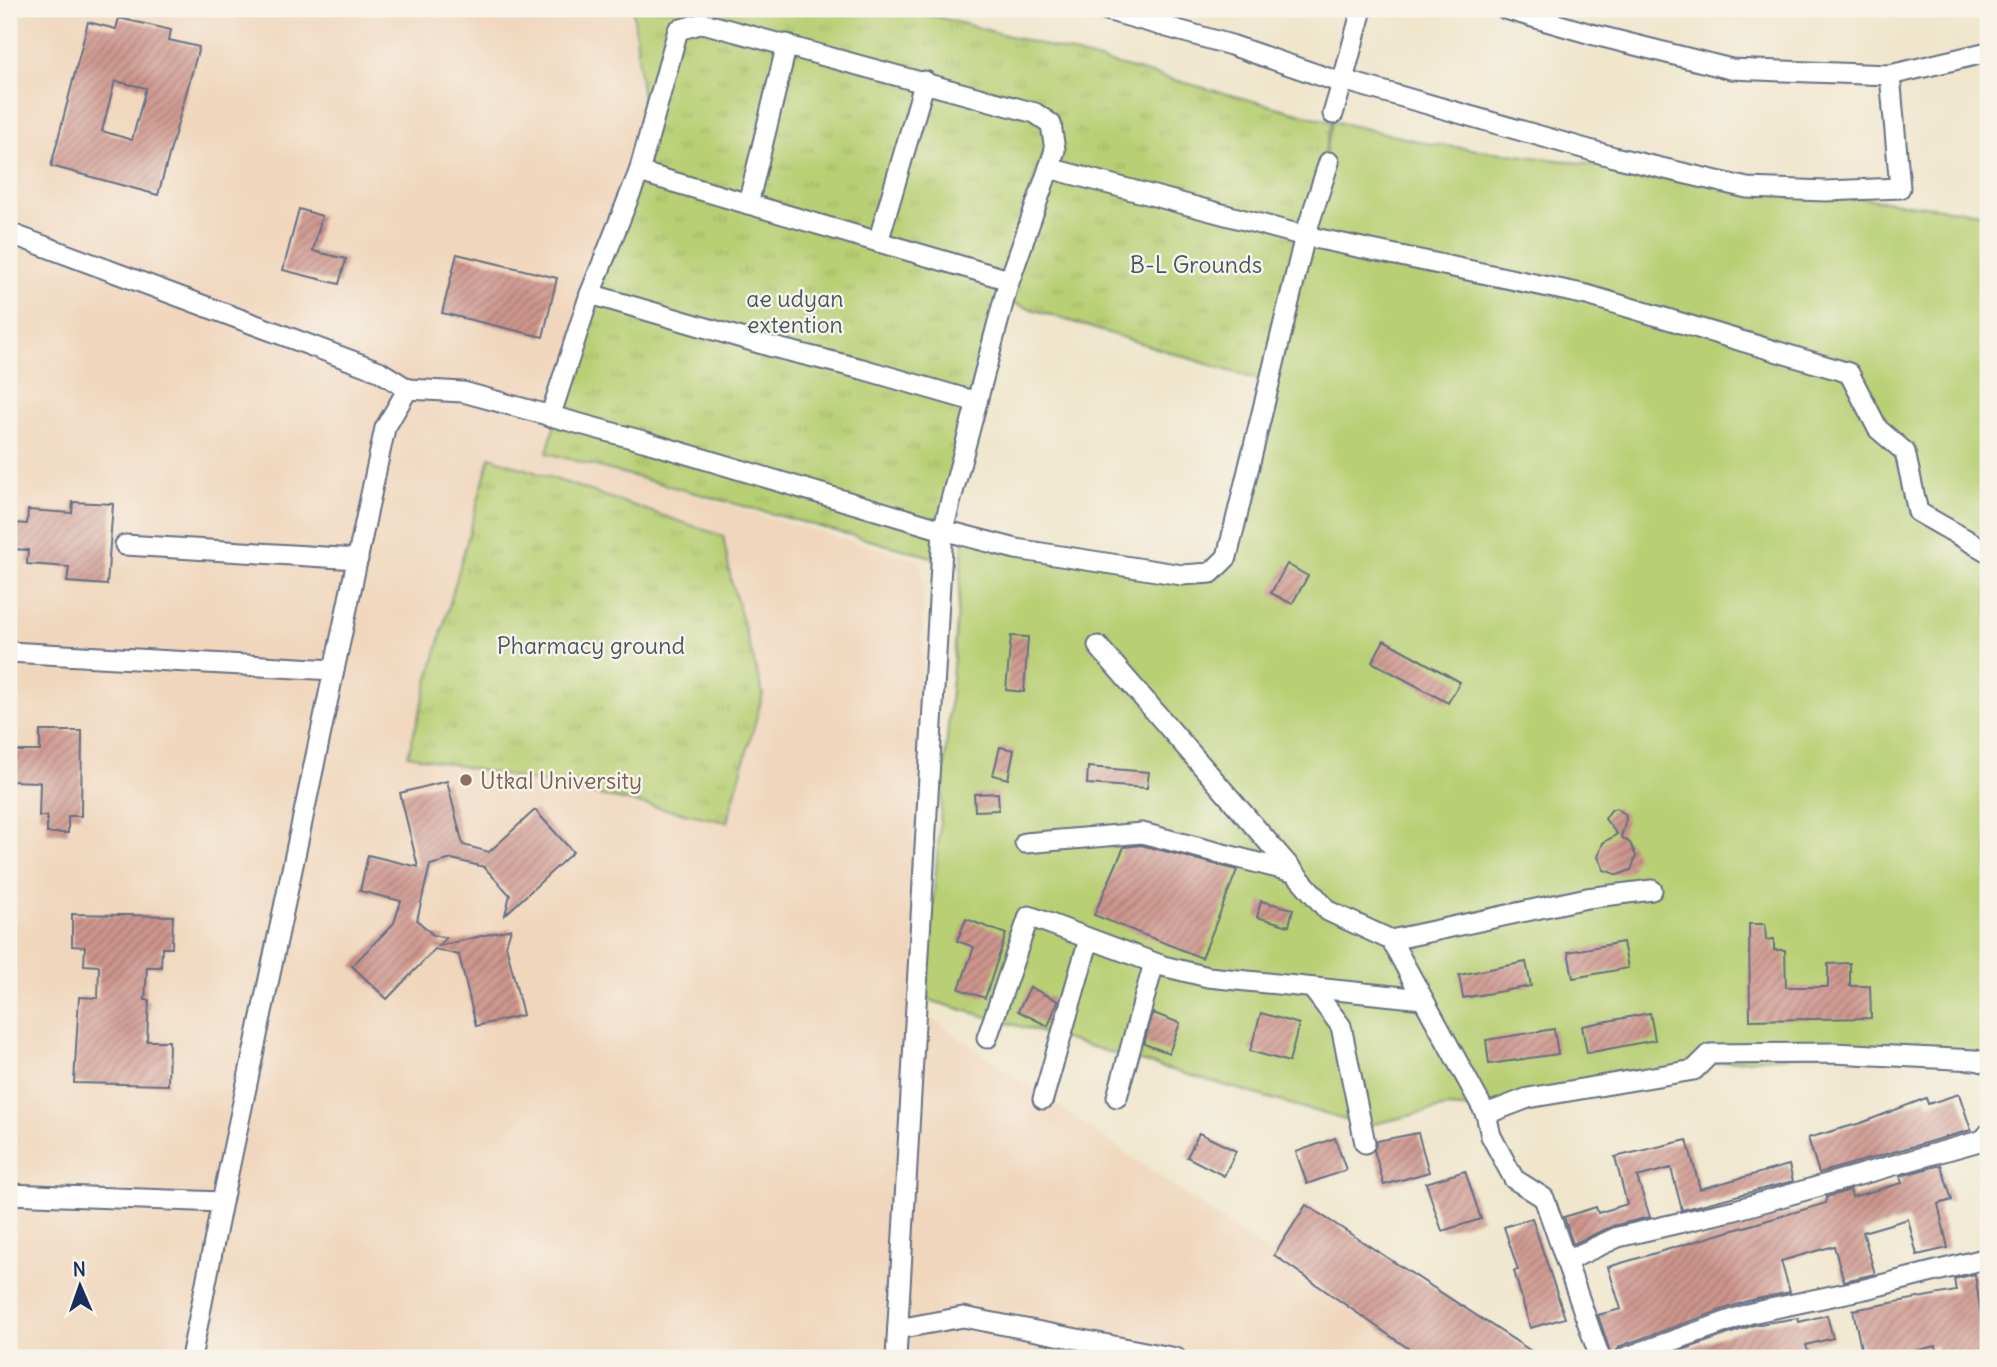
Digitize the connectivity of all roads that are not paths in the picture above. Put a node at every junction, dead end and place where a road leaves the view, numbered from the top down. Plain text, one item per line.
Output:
1 (1103, 9) edge
2 (1362, 9) edge
3 (1504, 9) edge
4 (1535, 13) edge
5 (787, 44) junction
6 (1988, 52) edge
7 (1890, 75) junction
8 (925, 81) junction
9 (1342, 82) junction
10 (1333, 114) dead end
11 (1329, 162) dead end
12 (1049, 168) junction
13 (639, 172) junction
14 (748, 204) junction
15 (9, 233) edge
16 (1305, 236) junction
17 (878, 242) junction
18 (1009, 281) junction
19 (590, 294) junction
20 (408, 389) junction
21 (977, 402) junction
22 (551, 416) junction
23 (943, 530) junction
24 (125, 545) dead end
25 (1988, 552) edge
26 (358, 559) junction
27 (1098, 646) dead end
28 (9, 652) edge
29 (334, 670) junction
30 (1025, 843) dead end
31 (1293, 872) junction
32 (1652, 890) dead end
33 (1089, 939) junction
34 (1391, 940) junction
35 (1154, 963) junction
36 (1312, 988) junction
37 (1423, 999) junction
38 (987, 1038) dead end
39 (1988, 1063) edge
40 (1118, 1097) dead end
41 (1043, 1099) dead end
42 (1486, 1114) junction
43 (1988, 1134) edge
44 (1366, 1143) dead end
45 (9, 1194) edge
46 (222, 1202) junction
47 (1988, 1258) edge
48 (1566, 1261) junction
49 (898, 1329) junction
50 (191, 1358) edge
51 (896, 1358) edge
52 (1175, 1358) edge
53 (1600, 1358) edge
54 (1624, 1358) edge

1 - 9 street
2 - 9 street
3 - 4 street
4 - 7 street
5 - 8 street
5 - 13 street
5 - 14 street
6 - 7 street
7 - 9 street
8 - 12 street
8 - 17 street
9 - 10 street
11 - 16 street
12 - 16 street
12 - 18 street
13 - 14 street
13 - 19 street
14 - 17 street
15 - 20 street
16 - 23 street
16 - 25 street
17 - 18 street
18 - 21 street
19 - 21 street
19 - 22 street
20 - 22 street
20 - 26 street
21 - 23 street
22 - 23 street
23 - 49 street
24 - 26 street
26 - 29 street
27 - 31 street
28 - 29 street
29 - 46 street
30 - 31 street
31 - 34 street
32 - 34 street
33 - 35 street
33 - 38 street
33 - 41 street
34 - 37 street
35 - 36 street
35 - 40 street
36 - 37 street
36 - 44 street
37 - 42 street
39 - 42 street
42 - 48 street
43 - 48 street
45 - 46 street
46 - 50 street
47 - 54 street
48 - 53 street
49 - 51 street
49 - 52 street

